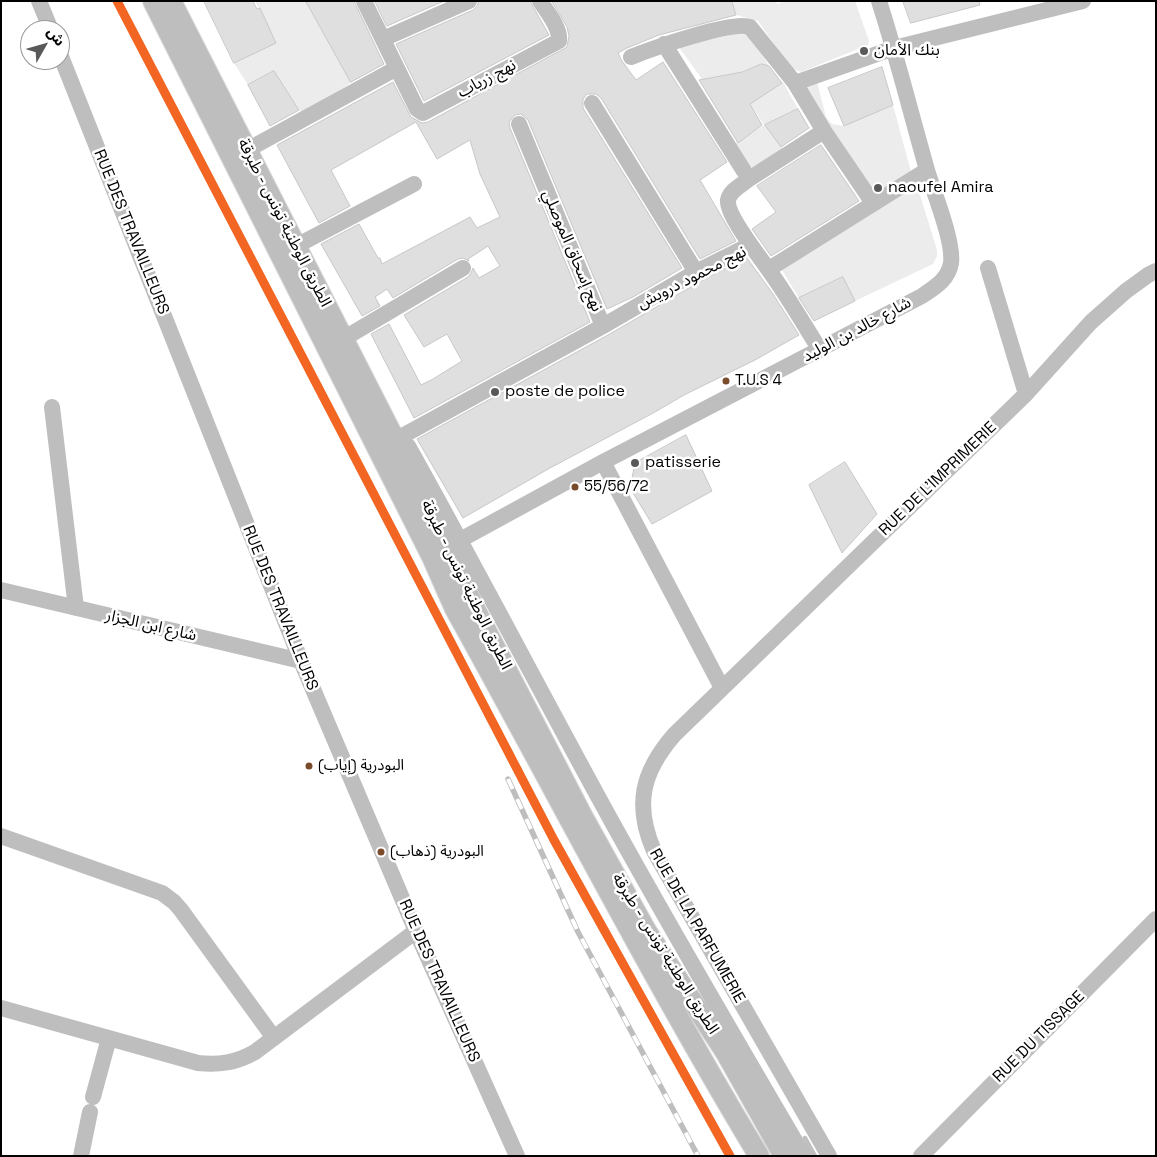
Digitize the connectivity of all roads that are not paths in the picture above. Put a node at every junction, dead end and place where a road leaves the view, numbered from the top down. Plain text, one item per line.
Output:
1 (39, 1) edge
2 (153, 1) edge
3 (171, 1) edge
4 (180, 1) edge
5 (364, 1) edge
6 (469, 1) edge
7 (540, 1) edge
8 (878, 1) edge
9 (1083, 1) edge
10 (47, 20) edge
11 (383, 39) junction
12 (664, 44) junction
13 (894, 48) junction
14 (632, 57) dead end
15 (397, 68) junction
16 (66, 70) edge
17 (795, 83) junction
18 (592, 103) dead end
19 (519, 124) dead end
20 (824, 132) junction
21 (248, 149) junction
22 (927, 170) junction
23 (749, 179) junction
24 (414, 184) dead end
25 (873, 203) junction
26 (298, 245) junction
27 (750, 245) junction
28 (463, 268) dead end
29 (988, 268) dead end
30 (768, 269) junction
31 (1156, 271) edge
32 (696, 272) junction
33 (603, 326) junction
34 (347, 337) junction
35 (820, 350) junction
36 (1026, 394) junction
37 (52, 407) dead end
38 (398, 438) junction
39 (603, 462) junction
40 (447, 548) junction
41 (1, 590) edge
42 (76, 608) junction
43 (301, 661) junction
44 (722, 688) junction
45 (1, 836) edge
46 (1156, 919) edge
47 (416, 931) junction
48 (1, 1008) edge
49 (109, 1038) junction
50 (274, 1038) junction
51 (81, 1156) edge
52 (517, 1156) edge
53 (759, 1156) edge
54 (784, 1156) edge
55 (804, 1156) edge
56 (829, 1156) edge
57 (922, 1156) edge

1 - 10 street
2 - 40 main road, الطريق الوطنية تونس - طبرقة
3 - 21 main road, الطريق الوطنية تونس - طبرقة
4 - 21 street
5 - 11 street
6 - 11 street
7 - 15 street, نهج زرياب
8 - 13 street, شارع خالد بن الوليد
9 - 13 street
11 - 15 street
12 - 14 street
12 - 17 street
12 - 23 street
13 - 17 street
13 - 22 street, شارع خالد بن الوليد
15 - 21 street
16 - 43 street, RUE DES TRAVAILLEURS
17 - 20 street
18 - 32 street
19 - 33 street, نهج إسحاق الموصلي
20 - 23 street
20 - 25 street
21 - 26 main road, الطريق الوطنية تونس - طبرقة
22 - 25 street
22 - 35 street, شارع خالد بن الوليد
23 - 27 street
24 - 26 street
25 - 30 street
26 - 34 main road, الطريق الوطنية تونس - طبرقة
27 - 30 street, نهج محمود درويش
27 - 32 street, نهج محمود درويش
28 - 34 street
29 - 36 street
30 - 35 street, نهج محمود درويش
31 - 36 street, RUE DE L'IMPRIMERIE
32 - 33 street, نهج محمود درويش
33 - 38 street, نهج إسحاق الموصلي
34 - 38 main road, الطريق الوطنية تونس - طبرقة
35 - 39 street, شارع خالد بن الوليد
36 - 44 street, RUE DE L'IMPRIMERIE
37 - 42 street
38 - 40 main road, الطريق الوطنية تونس - طبرقة
39 - 40 street, شارع خالد بن الوليد
39 - 44 street
40 - 53 main road, الطريق الوطنية تونس - طبرقة
40 - 54 main road, الطريق الوطنية تونس - طبرقة
40 - 55 street
41 - 42 street, شارع ابن الجزار
42 - 43 street, شارع ابن الجزار
43 - 47 street, RUE DES TRAVAILLEURS
44 - 56 street, RUE DE LA PARFUMERIE
45 - 50 street
46 - 57 street, RUE DU TISSAGE
47 - 50 street
47 - 52 street, RUE DES TRAVAILLEURS
48 - 49 street
49 - 50 street
49 - 51 street

